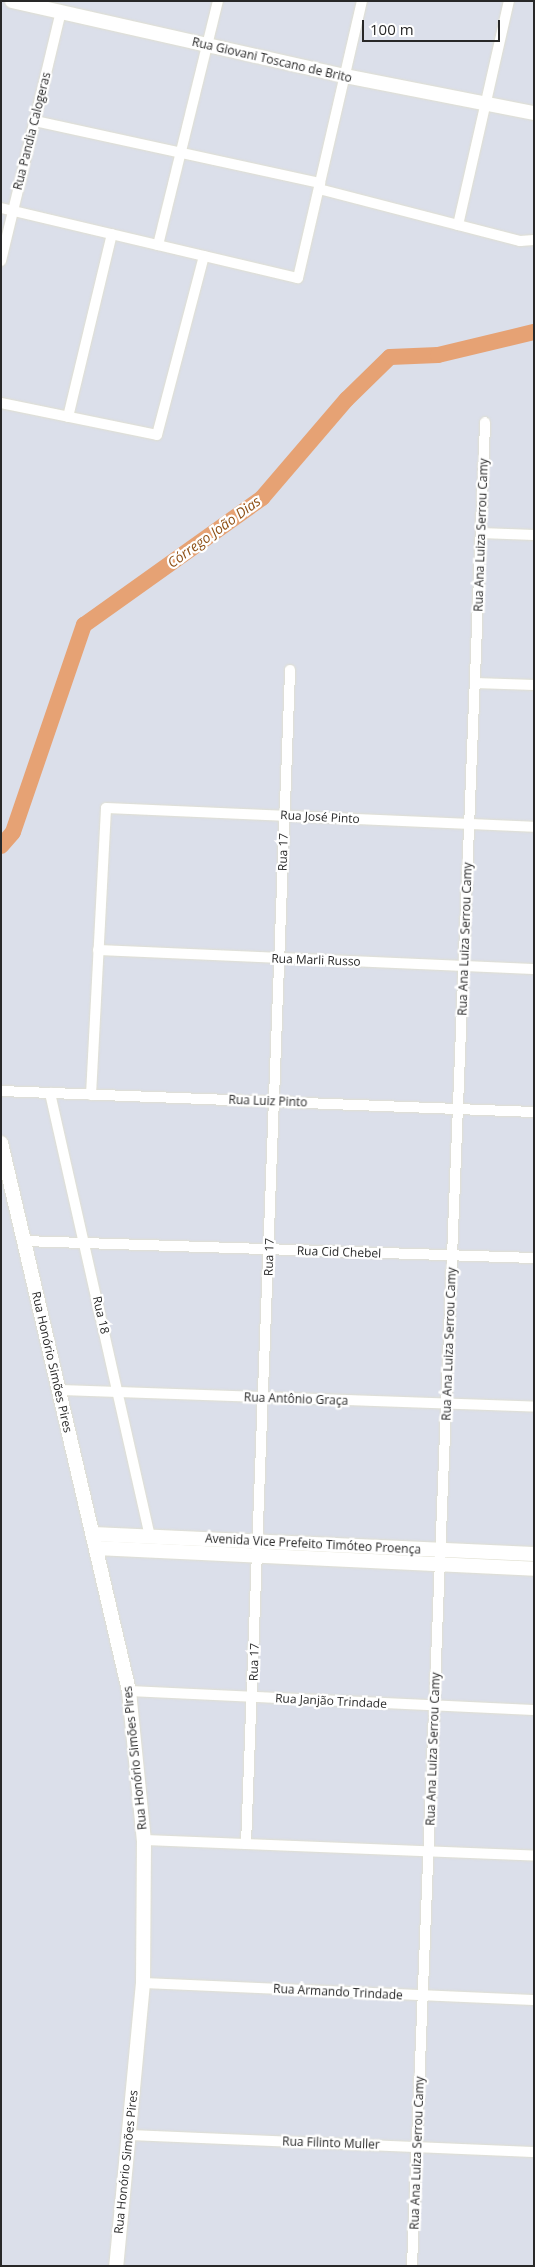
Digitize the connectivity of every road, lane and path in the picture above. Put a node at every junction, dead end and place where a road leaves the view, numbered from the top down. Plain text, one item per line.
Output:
1 (12, 1) edge
2 (218, 1) edge
3 (362, 1) edge
4 (509, 1) edge
5 (62, 6) edge
6 (208, 46) junction
7 (345, 76) junction
8 (484, 105) junction
9 (534, 114) edge
10 (35, 120) junction
11 (181, 152) junction
12 (319, 186) junction
13 (1, 208) edge
14 (13, 211) junction
15 (458, 225) junction
16 (112, 234) junction
17 (534, 240) edge
18 (158, 245) junction
19 (204, 256) junction
20 (1, 261) edge
21 (1, 404) edge
22 (68, 417) junction
23 (485, 422) dead end
24 (481, 533) junction
25 (534, 535) edge
26 (290, 670) dead end
27 (475, 683) junction
28 (534, 685) edge
29 (285, 816) junction
30 (469, 824) junction
31 (534, 827) edge
32 (98, 950) junction
33 (280, 958) junction
34 (464, 966) junction
35 (534, 969) edge
36 (1, 1091) edge
37 (50, 1093) junction
38 (91, 1095) junction
39 (274, 1102) junction
40 (458, 1109) junction
41 (534, 1112) edge
42 (1, 1143) edge
43 (24, 1241) junction
44 (85, 1244) junction
45 (269, 1250) junction
46 (452, 1256) junction
47 (534, 1258) edge
48 (59, 1390) junction
49 (118, 1392) junction
50 (264, 1398) junction
51 (446, 1404) junction
52 (534, 1408) edge
53 (150, 1536) junction
54 (94, 1541) junction
55 (258, 1548) junction
56 (440, 1550) junction
57 (534, 1554) edge
58 (440, 1564) junction
59 (534, 1569) edge
60 (129, 1691) junction
61 (253, 1697) junction
62 (434, 1705) junction
63 (534, 1710) edge
64 (144, 1840) junction
65 (246, 1844) junction
66 (428, 1852) junction
67 (534, 1856) edge
68 (143, 1983) junction
69 (423, 1995) junction
70 (534, 2000) edge
71 (129, 2135) junction
72 (417, 2147) junction
73 (534, 2152) edge
74 (116, 2266) edge
75 (412, 2266) edge

1 - 5 main road, Rua Giovani Toscano de Brito
2 - 6 street
3 - 7 street
4 - 8 street
5 - 6 main road, Rua Giovani Toscano de Brito
5 - 10 street, Rua Pandia Calogeras
6 - 7 main road, Rua Giovani Toscano de Brito
6 - 11 street
7 - 8 main road, Rua Giovani Toscano de Brito
7 - 12 street
8 - 9 main road, Rua Giovani Toscano de Brito
8 - 15 street
10 - 11 street
10 - 14 street, Rua Pandia Calogeras
11 - 12 street
11 - 18 street
12 - 15 street
12 - 19 street
13 - 14 street
14 - 16 street
14 - 20 street, Rua Pandia Calogeras
15 - 17 street
16 - 18 street
16 - 22 street
18 - 19 street
19 - 22 street
21 - 22 street
23 - 24 street, Rua Ana Luiza Serrou Camy
24 - 25 street
24 - 27 street, Rua Ana Luiza Serrou Camy
26 - 29 street, Rua 17
27 - 28 street
27 - 30 street, Rua Ana Luiza Serrou Camy
29 - 30 street, Rua José Pinto
29 - 32 street, Rua José Pinto
29 - 33 street, Rua 17
30 - 31 street, Rua José Pinto
30 - 34 street, Rua Ana Luiza Serrou Camy
32 - 33 street, Rua Marli Russo
32 - 38 street
33 - 34 street, Rua Marli Russo
33 - 39 street, Rua 17
34 - 35 street, Rua Marli Russo
34 - 40 street, Rua Ana Luiza Serrou Camy
36 - 37 street, Rua Luiz Pinto
37 - 38 street, Rua Luiz Pinto
37 - 44 street, Rua 18
38 - 39 street, Rua Luiz Pinto
39 - 40 street, Rua Luiz Pinto
39 - 45 street, Rua 17
40 - 41 street, Rua Luiz Pinto
40 - 46 street, Rua Ana Luiza Serrou Camy
42 - 43 main road, Rua Honório Simões Pires
43 - 44 street, Rua Cid Chebel
43 - 48 main road, Rua Honório Simões Pires
44 - 45 street, Rua Cid Chebel
44 - 49 street, Rua 18
45 - 46 street, Rua Cid Chebel
45 - 50 street, Rua 17
46 - 47 street, Rua Cid Chebel
46 - 51 street, Rua Ana Luiza Serrou Camy
48 - 49 street, Rua Antônio Graça
48 - 54 main road, Rua Honório Simões Pires
49 - 50 street, Rua Antônio Graça
49 - 53 street, Rua 18
50 - 51 street, Rua Antônio Graça
50 - 55 street, Rua 17
51 - 52 street, Rua Antônio Graça
51 - 56 street, Rua Ana Luiza Serrou Camy
53 - 54 main road, Avenida Vice Prefeito Timóteo Proença
53 - 55 main road, Avenida Vice Prefeito Timóteo Proença
54 - 55 main road, Avenida Vice Prefeito Timóteo Proença
54 - 60 main road, Rua Honório Simões Pires
55 - 56 main road, Avenida Vice Prefeito Timóteo Proença
55 - 58 main road, Avenida Vice Prefeito Timóteo Proença
55 - 61 street, Rua 17
56 - 57 main road, Avenida Vice Prefeito Timóteo Proença
56 - 58 street, Rua Ana Luiza Serrou Camy
58 - 59 main road, Avenida Vice Prefeito Timóteo Proença
58 - 62 street, Rua Ana Luiza Serrou Camy
60 - 61 street, Rua Janjão Trindade
60 - 64 main road, Rua Honório Simões Pires
61 - 62 street, Rua Janjão Trindade
61 - 65 street, Rua 17
62 - 63 street, Rua Janjão Trindade
62 - 66 street, Rua Ana Luiza Serrou Camy
64 - 65 street
64 - 68 main road, Rua Honório Simões Pires
65 - 66 street
66 - 67 street
66 - 69 street, Rua Ana Luiza Serrou Camy
68 - 69 street, Rua Armando Trindade
68 - 71 main road, Rua Honório Simões Pires
69 - 70 street, Rua Armando Trindade
69 - 72 street, Rua Ana Luiza Serrou Camy
71 - 72 street, Rua Filinto Muller
71 - 74 main road, Rua Honório Simões Pires
72 - 73 street, Rua Filinto Muller
72 - 75 street, Rua Ana Luiza Serrou Camy

